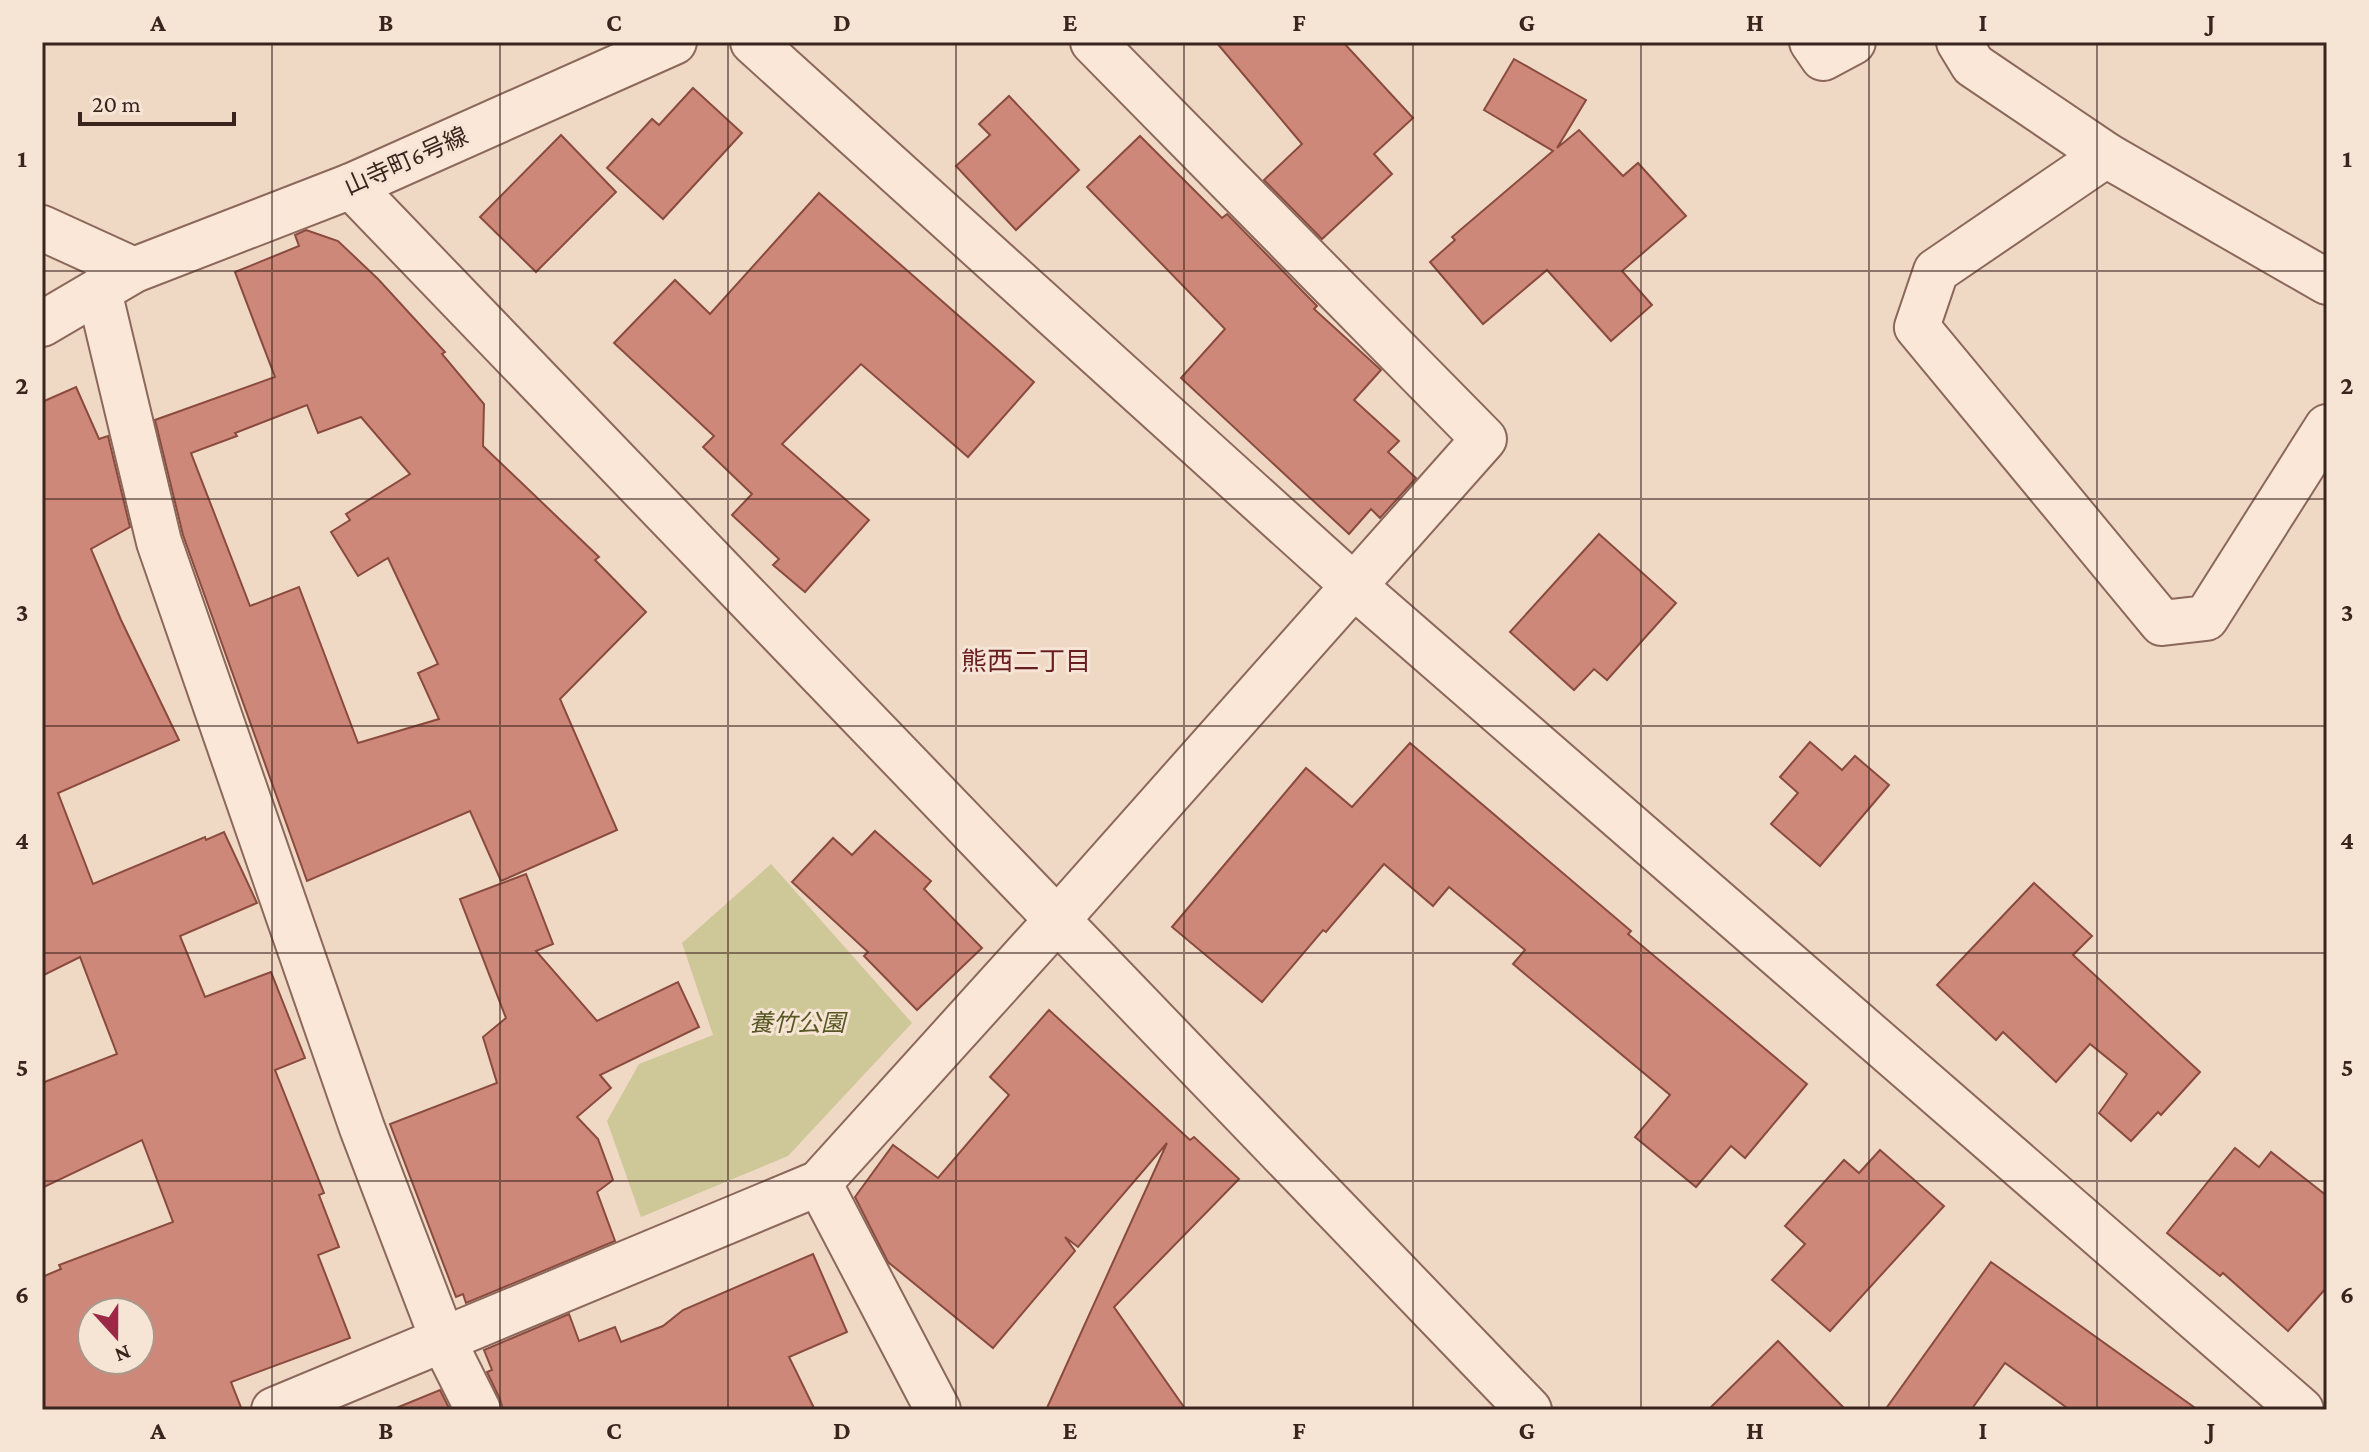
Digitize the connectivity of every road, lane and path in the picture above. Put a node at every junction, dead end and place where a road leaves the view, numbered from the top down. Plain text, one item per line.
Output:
1 (674, 42) edge
2 (753, 42) edge
3 (1093, 42) edge
4 (1812, 42) edge
5 (1853, 42) edge
6 (1959, 42) edge
7 (2106, 155) junction
8 (351, 186) junction
9 (42, 228) edge
10 (116, 281) junction
11 (2327, 282) edge
12 (42, 324) edge
13 (2327, 427) edge
14 (1354, 586) junction
15 (1057, 920) junction
16 (819, 1183) junction
17 (443, 1340) junction
18 (274, 1410) edge
19 (478, 1410) edge
20 (938, 1410) edge
21 (1529, 1410) edge
22 (2301, 1410) edge

1 - 8 street, 山寺町6号線
2 - 14 street
3 - 14 street
4 - 5 street
6 - 7 street
7 - 11 street
7 - 13 street
8 - 10 street, 山寺町6号線
8 - 15 street
9 - 10 street
10 - 12 street, 山寺町6号線
10 - 17 street
14 - 15 street
14 - 22 street
15 - 16 street
15 - 21 street
16 - 17 street
16 - 20 street
17 - 18 street
17 - 19 street

